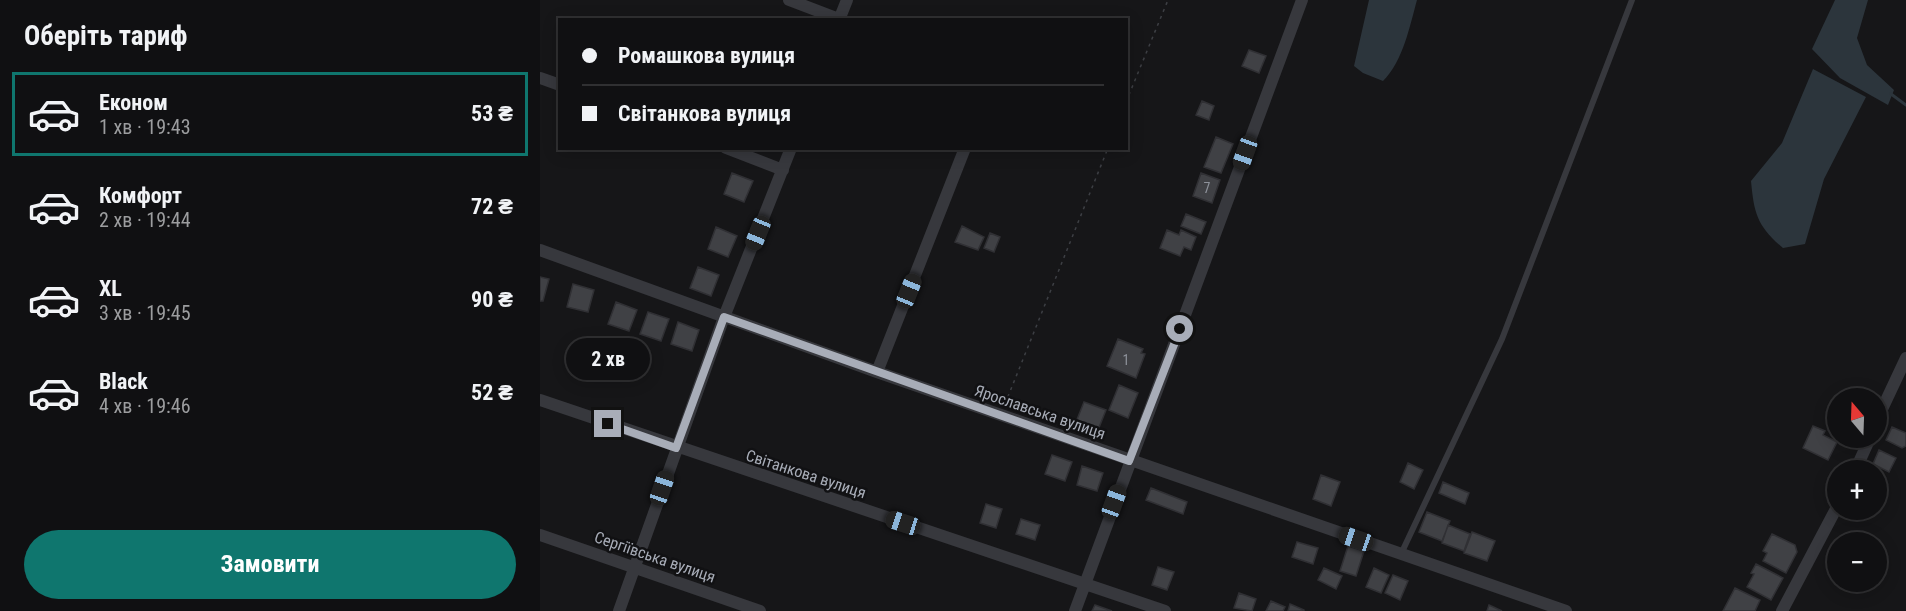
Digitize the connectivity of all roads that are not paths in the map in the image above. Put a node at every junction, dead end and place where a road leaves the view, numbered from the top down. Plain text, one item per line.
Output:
1 (789, 0) edge
2 (847, 0) edge
3 (1302, 0) edge
4 (1632, 0) edge
5 (836, 18) edge
6 (839, 18) edge
7 (540, 78) edge
8 (558, 84) edge
9 (731, 150) edge
10 (790, 150) edge
11 (964, 150) edge
12 (783, 170) junction
13 (540, 250) edge
14 (724, 317) junction
15 (1906, 358) edge
16 (876, 372) junction
17 (1887, 399) edge
18 (540, 400) edge
19 (676, 448) junction
20 (1129, 461) junction
21 (1830, 520) edge
22 (540, 536) edge
23 (1401, 555) junction
24 (634, 567) junction
25 (1085, 584) junction
26 (619, 611) edge
27 (760, 611) edge
28 (1075, 611) edge
29 (1165, 611) edge
30 (1566, 611) edge
31 (1782, 611) edge

1 - 5 street
2 - 6 street
3 - 20 street
4 - 23 lane
7 - 8 street
9 - 12 street
10 - 12 street
11 - 16 street
12 - 14 street
13 - 14 street, Ярославська вулиця
14 - 16 street, Ярославська вулиця
14 - 19 street
15 - 17 street
16 - 20 street, Ярославська вулиця
18 - 19 street, Світанкова вулиця
19 - 24 street
19 - 25 street, Світанкова вулиця
20 - 23 street, Ярославська вулиця
20 - 25 street
21 - 31 street
22 - 24 street, Сергіївська вулиця
23 - 30 street, Ярославська вулиця
24 - 26 street
24 - 27 street, Сергіївська вулиця
25 - 28 street
25 - 29 street, Світанкова вулиця

